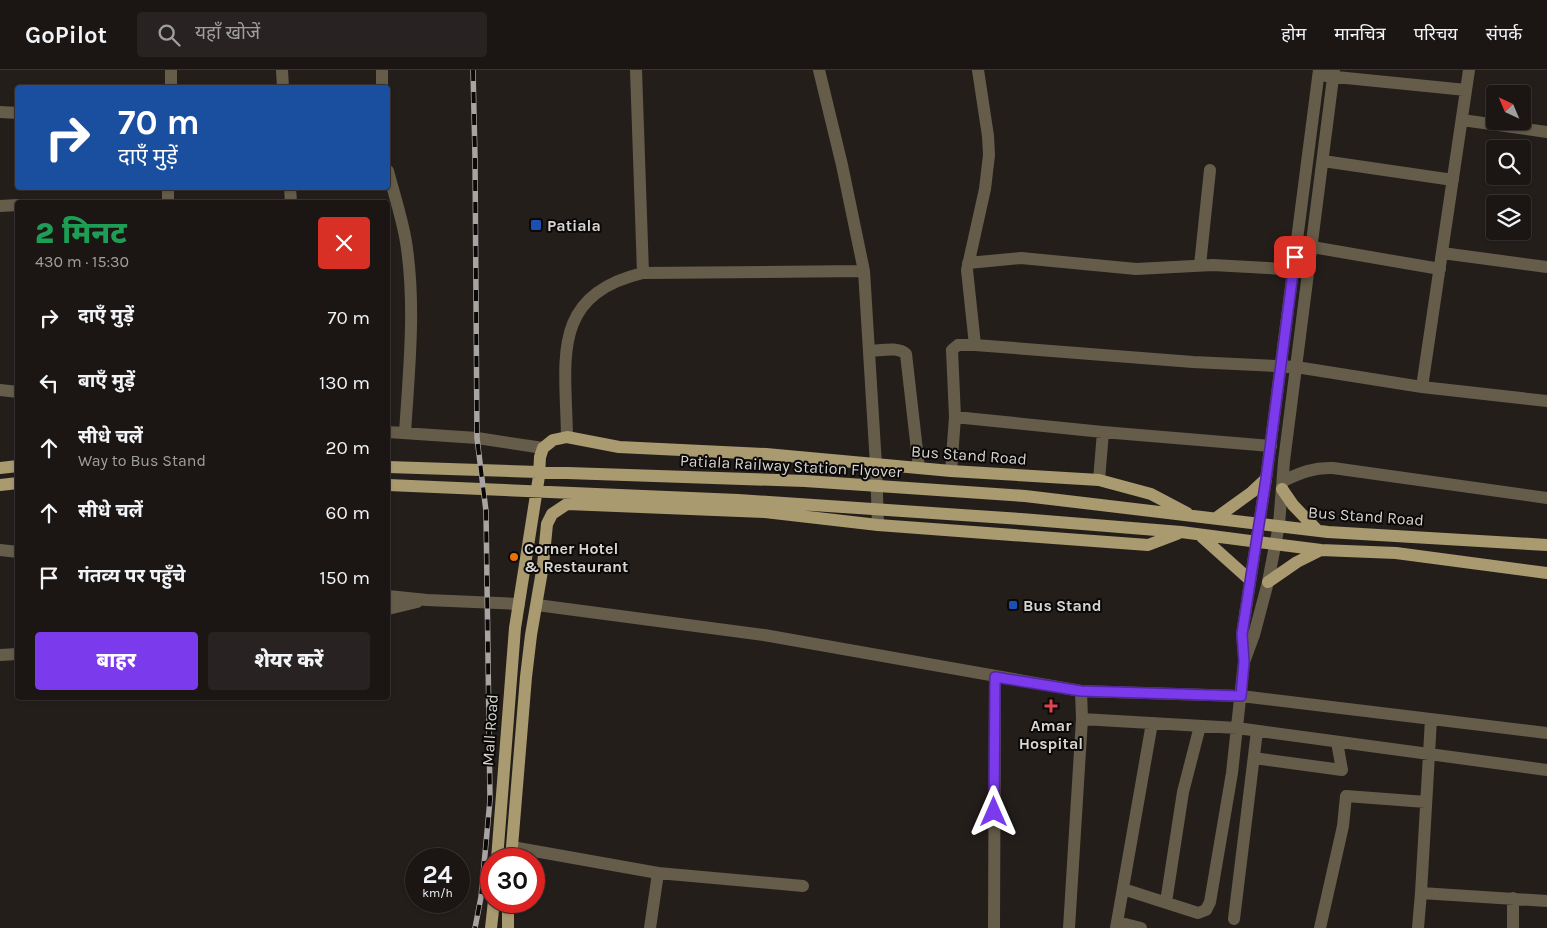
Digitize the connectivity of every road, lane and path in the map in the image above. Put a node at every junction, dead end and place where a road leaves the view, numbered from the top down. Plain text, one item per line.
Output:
1 (171, 70) edge
2 (282, 70) edge
3 (382, 70) edge
4 (636, 70) edge
5 (819, 70) edge
6 (978, 70) edge
7 (1469, 70) edge
8 (1319, 73) edge
9 (1333, 74) edge
10 (170, 85) edge
11 (283, 85) edge
12 (382, 85) edge
13 (1466, 90) junction
14 (0, 112) edge
15 (15, 113) edge
16 (1462, 120) junction
17 (1547, 132) edge
18 (1323, 161) junction
19 (1210, 170) dead end
20 (390, 179) edge
21 (1453, 180) junction
22 (15, 205) edge
23 (0, 206) edge
24 (1312, 247) junction
25 (1442, 254) junction
26 (968, 263) junction
27 (1200, 265) junction
28 (1547, 267) edge
29 (1293, 268) junction
30 (1440, 269) junction
31 (864, 271) junction
32 (1309, 271) junction
33 (643, 273) junction
34 (975, 344) junction
35 (869, 351) junction
36 (1281, 367) junction
37 (1296, 367) junction
38 (1422, 387) junction
39 (0, 390) edge
40 (15, 392) edge
41 (1547, 401) edge
42 (955, 417) junction
43 (390, 432) edge
44 (1103, 432) junction
45 (405, 433) junction
46 (567, 437) junction
47 (1270, 446) junction
48 (543, 448) junction
49 (876, 465) junction
50 (15, 466) edge
51 (390, 467) edge
52 (0, 468) edge
53 (919, 468) junction
54 (951, 471) junction
55 (1266, 479) junction
56 (1099, 480) junction
57 (15, 483) edge
58 (0, 485) edge
59 (390, 485) edge
60 (1282, 485) junction
61 (1547, 498) edge
62 (1191, 515) junction
63 (1216, 518) junction
64 (1258, 523) junction
65 (878, 525) junction
66 (1279, 525) junction
67 (1316, 530) junction
68 (1181, 532) junction
69 (1201, 536) junction
70 (1255, 542) junction
71 (1276, 544) junction
72 (1547, 544) edge
73 (0, 550) edge
74 (1321, 550) junction
75 (15, 552) edge
76 (1547, 573) edge
77 (1250, 580) junction
78 (1268, 582) junction
79 (390, 596) edge
80 (427, 600) junction
81 (519, 604) junction
82 (537, 605) junction
83 (390, 609) edge
84 (15, 654) edge
85 (0, 656) edge
86 (1244, 662) junction
87 (995, 677) junction
88 (1081, 691) junction
89 (1241, 696) junction
90 (1082, 719) junction
91 (1431, 719) junction
92 (1152, 723) junction
93 (1200, 726) junction
94 (1237, 728) junction
95 (1258, 731) junction
96 (1547, 733) edge
97 (1337, 742) junction
98 (1428, 753) junction
99 (1254, 758) junction
100 (1547, 770) edge
101 (1426, 802) junction
102 (498, 848) edge
103 (511, 848) edge
104 (545, 858) edge
105 (658, 873) junction
106 (803, 886) dead end
107 (1123, 889) junction
108 (1421, 893) junction
109 (1513, 898) junction
110 (1547, 901) edge
111 (1166, 902) junction
112 (493, 913) edge
113 (508, 913) edge
114 (1234, 919) dead end
115 (1116, 925) edge
116 (491, 928) edge
117 (508, 928) edge
118 (650, 928) edge
119 (994, 928) edge
120 (1069, 928) edge
121 (1141, 928) edge
122 (1320, 928) edge
123 (1418, 928) edge
124 (1513, 928) edge

1 - 10 street
2 - 11 street
3 - 12 street
4 - 33 street
5 - 31 street
6 - 26 street
7 - 13 street
8 - 9 street
8 - 29 street
9 - 13 street
9 - 18 street
13 - 16 street
14 - 15 street
16 - 17 street
16 - 21 street
18 - 21 street
18 - 24 street
19 - 27 street
20 - 45 street
21 - 25 street
22 - 23 street
24 - 30 street
24 - 32 street
25 - 28 street
25 - 30 street
26 - 27 street
26 - 34 street
27 - 29 street
29 - 32 street
29 - 36 street
30 - 38 street
31 - 33 street
31 - 35 street
32 - 37 street
33 - 46 street
34 - 36 street
34 - 42 street
35 - 49 street
35 - 53 street
36 - 37 street
36 - 47 street
37 - 38 street
37 - 60 street
38 - 41 street
39 - 40 street
42 - 44 street
42 - 54 street
43 - 45 street
44 - 47 street
44 - 56 street
45 - 48 street
46 - 48 main road
46 - 49 main road, Bus Stand Road
47 - 55 street
48 - 81 main road
49 - 53 main road, Bus Stand Road
49 - 65 street
50 - 52 main road
51 - 62 main road, Patiala Railway Station Flyover
53 - 54 main road, Bus Stand Road
54 - 56 main road, Bus Stand Road
55 - 63 main road
55 - 64 street
56 - 62 main road, Bus Stand Road
57 - 58 main road
59 - 68 main road
60 - 61 street
60 - 66 street
60 - 67 main road
62 - 63 main road, Bus Stand Road
63 - 64 main road, Bus Stand Road
64 - 66 main road, Bus Stand Road
64 - 70 street
65 - 68 main road
65 - 82 main road
66 - 67 main road, Bus Stand Road
66 - 71 street
67 - 72 main road, Bus Stand Road
68 - 69 main road
69 - 70 main road
69 - 77 main road
70 - 71 main road
70 - 77 street
71 - 74 main road
71 - 78 street
73 - 75 street
74 - 76 main road
74 - 78 main road
77 - 86 street
78 - 86 street
79 - 80 street
80 - 81 street
80 - 83 street
81 - 102 main road, Mall Road
82 - 87 street
82 - 103 main road, Mall Road
84 - 85 street
86 - 89 street
87 - 88 street
87 - 119 street
88 - 89 street
88 - 90 street
89 - 91 street
89 - 94 street
90 - 92 street
90 - 120 street
91 - 96 street
91 - 98 street
92 - 93 street
92 - 107 street
93 - 94 street
93 - 111 street
94 - 95 street
94 - 111 street
95 - 97 street
95 - 99 street
97 - 98 street
97 - 99 street
98 - 100 street
98 - 101 street
99 - 114 street
101 - 108 street
101 - 122 street
104 - 105 street
105 - 106 street
105 - 118 street
107 - 111 street
107 - 115 street
108 - 109 street
108 - 123 street
109 - 110 street
109 - 124 street
112 - 116 main road
113 - 117 main road
115 - 121 street

